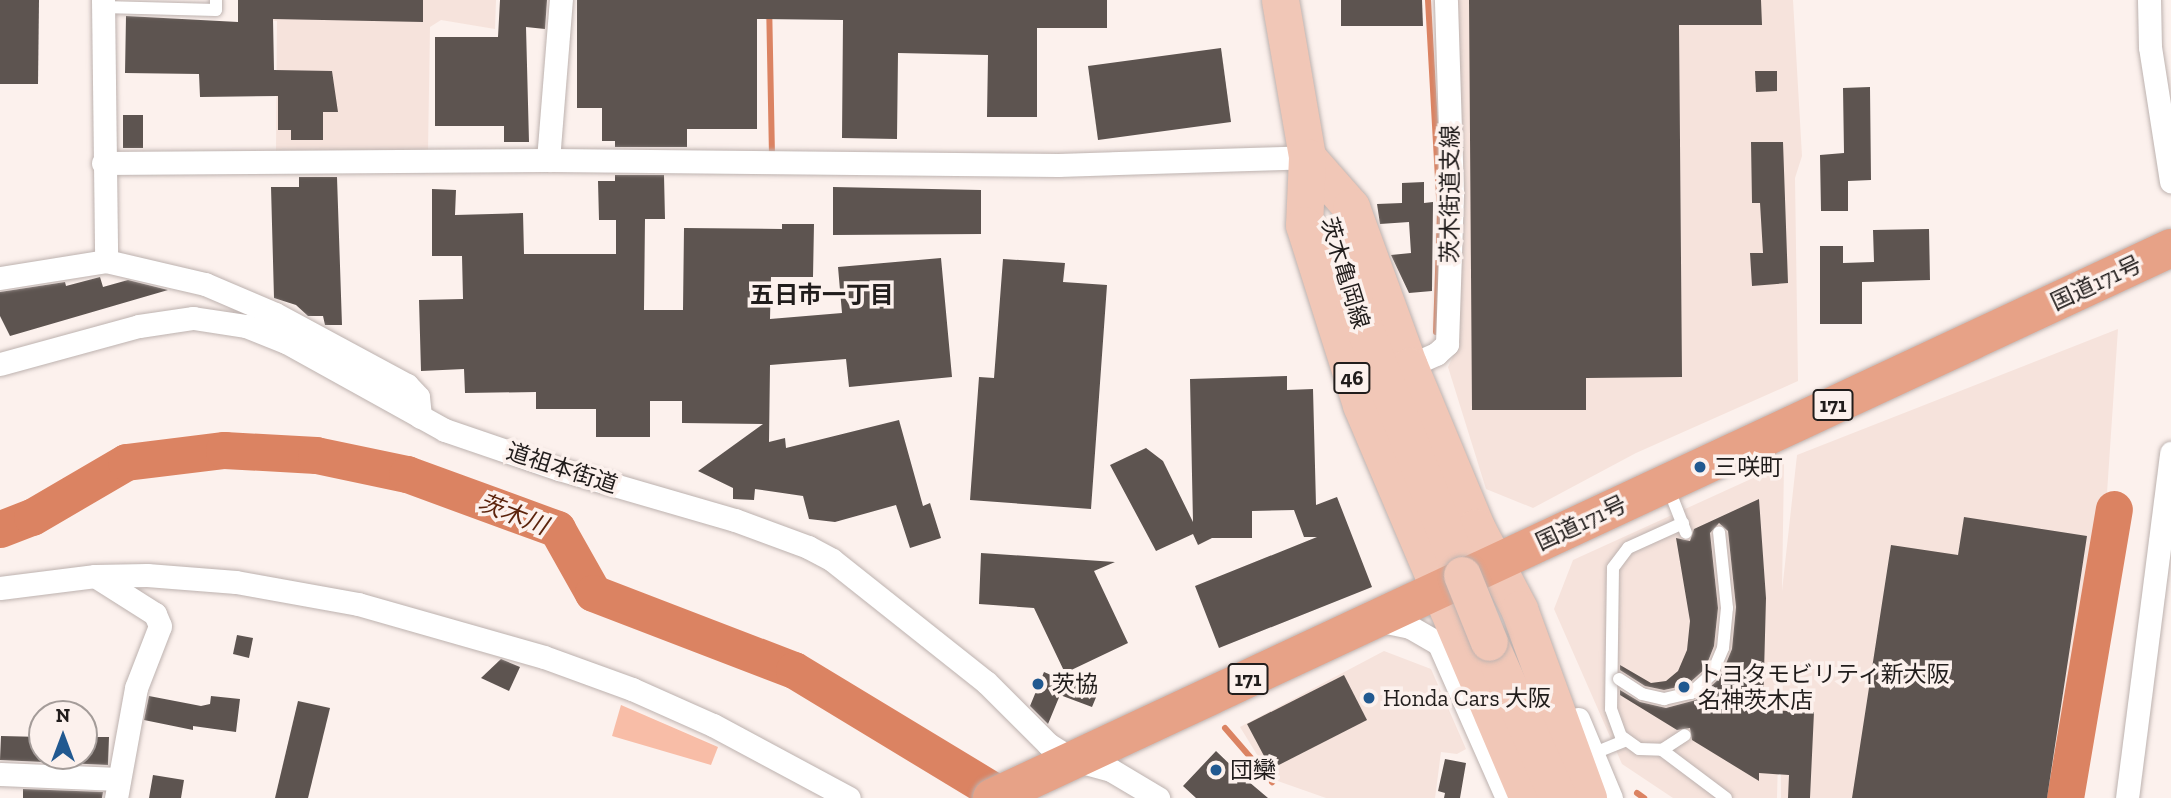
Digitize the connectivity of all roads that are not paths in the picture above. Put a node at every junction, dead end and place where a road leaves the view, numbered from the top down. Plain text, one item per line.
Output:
1 (216, 0) edge
2 (561, 0) edge
3 (1280, 0) edge
4 (1446, 0) edge
5 (2149, 0) edge
6 (103, 4) edge
7 (1307, 157) junction
8 (548, 160) junction
9 (103, 163) junction
10 (2171, 181) edge
11 (2171, 248) edge
12 (106, 261) junction
13 (0, 278) edge
14 (0, 364) edge
15 (1409, 366) junction
16 (420, 417) junction
17 (2171, 453) edge
18 (1666, 483) junction
19 (1719, 532) dead end
20 (95, 576) junction
21 (1465, 576) junction
22 (0, 589) edge
23 (1374, 620) junction
24 (1615, 676) junction
25 (1685, 735) dead end
26 (1625, 741) junction
27 (1662, 750) junction
28 (1592, 754) junction
29 (1065, 764) junction
30 (0, 774) edge
31 (118, 788) edge
32 (849, 798) edge
33 (992, 798) edge
34 (1158, 798) edge
35 (1507, 798) edge
36 (1528, 798) edge
37 (1558, 798) edge
38 (1588, 798) edge
39 (1611, 798) edge
40 (1726, 798) edge
41 (2127, 798) edge

1 - 6 lane
2 - 8 street
3 - 7 main road, 茨木亀岡線 / 46
4 - 15 street, 茨木街道支線
5 - 10 street
6 - 9 street
7 - 8 street
7 - 15 main road, 46
7 - 21 main road, 茨木亀岡線 / 46
7 - 21 main road, 46
8 - 9 street
9 - 12 street
11 - 18 highway, 国道171号 / 171
12 - 13 street
12 - 16 street
14 - 16 street, 道祖本街道
15 - 21 main road, 46
16 - 29 street, 道祖本街道
17 - 41 street
18 - 21 highway, 国道171号 / 171
18 - 24 lane
19 - 24 lane, bridge
20 - 22 street
20 - 31 street
20 - 32 street
21 - 23 highway, 国道171号 / 171
21 - 28 street
21 - 36 main road
21 - 37 main road, bridge
21 - 38 main road
23 - 29 highway, 国道171号 / 171
23 - 35 street
24 - 26 lane
25 - 27 lane
26 - 27 lane
26 - 28 lane
27 - 40 lane
28 - 39 street
29 - 33 highway, 国道171号 / 171
29 - 34 street, 道祖本街道
30 - 31 street

